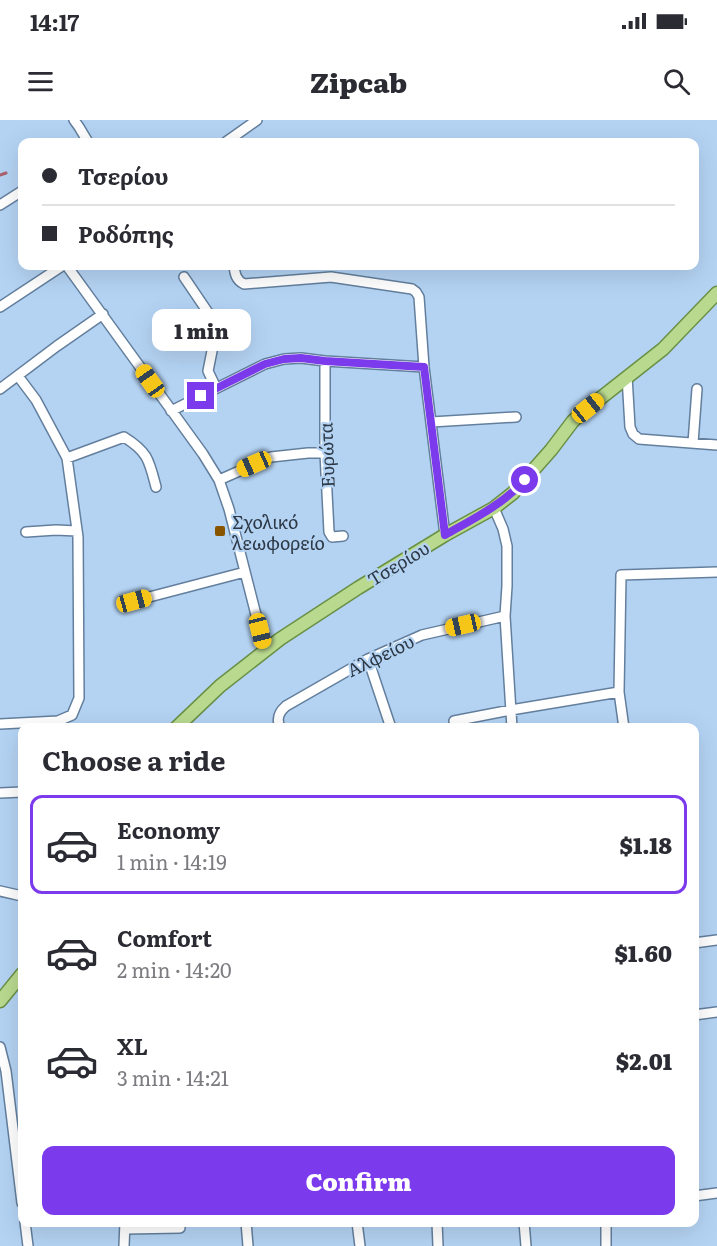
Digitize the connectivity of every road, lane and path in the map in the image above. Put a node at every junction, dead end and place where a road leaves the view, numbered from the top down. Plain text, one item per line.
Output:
1 (74, 120) edge
2 (257, 120) edge
3 (86, 138) edge
4 (232, 138) edge
5 (18, 194) edge
6 (0, 205) edge
7 (56, 270) edge
8 (70, 270) edge
9 (235, 270) edge
10 (184, 277) dead end
11 (717, 293) edge
12 (0, 307) edge
13 (103, 314) junction
14 (325, 361) junction
15 (424, 367) junction
16 (18, 376) junction
17 (627, 376) junction
18 (216, 388) junction
19 (0, 389) edge
20 (697, 389) dead end
21 (171, 411) junction
22 (516, 417) dead end
23 (431, 422) junction
24 (693, 443) junction
25 (717, 445) edge
26 (325, 453) junction
27 (67, 458) junction
28 (219, 480) junction
29 (156, 486) dead end
30 (494, 508) junction
31 (77, 531) junction
32 (26, 532) dead end
33 (445, 535) junction
34 (343, 536) dead end
35 (245, 572) junction
36 (717, 572) edge
37 (134, 601) dead end
38 (505, 616) junction
39 (265, 650) junction
40 (368, 659) junction
41 (619, 692) junction
42 (511, 710) junction
43 (454, 721) dead end
44 (18, 723) edge
45 (19, 723) edge
46 (181, 723) edge
47 (279, 723) edge
48 (389, 723) edge
49 (512, 723) edge
50 (623, 723) edge
51 (0, 724) edge
52 (18, 792) edge
53 (0, 793) edge
54 (0, 891) edge
55 (18, 895) edge
56 (717, 940) edge
57 (699, 942) edge
58 (18, 980) edge
59 (0, 1001) edge
60 (717, 1012) edge
61 (699, 1014) edge
62 (0, 1047) edge
63 (18, 1170) edge
64 (717, 1193) edge
65 (699, 1195) edge
66 (26, 1227) edge
67 (125, 1227) edge
68 (152, 1227) edge
69 (246, 1227) edge
70 (358, 1227) edge
71 (437, 1227) edge
72 (524, 1227) edge
73 (606, 1227) edge
74 (180, 1228) dead end
75 (28, 1246) edge
76 (124, 1246) edge
77 (248, 1246) edge
78 (360, 1246) edge
79 (438, 1246) edge
80 (526, 1246) edge
81 (606, 1246) edge

1 - 3 street
2 - 4 street
5 - 6 street
7 - 12 street
8 - 13 street
9 - 15 street
10 - 18 street
11 - 17 main road, Τσερίου
13 - 16 street
13 - 21 street
14 - 15 street
14 - 18 street
14 - 26 street, Ευρώτα
15 - 23 street
16 - 19 street
16 - 27 street
17 - 24 street
17 - 30 main road, Τσερίου
18 - 21 street
20 - 24 street
21 - 28 street
22 - 23 street
23 - 33 street
24 - 25 street
26 - 28 street
26 - 34 street, Ευρώτα
27 - 29 street
27 - 31 street
28 - 35 street
30 - 33 main road, Τσερίου
30 - 38 street
31 - 32 street
31 - 45 street
33 - 39 main road, Τσερίου
35 - 37 street
35 - 39 street
36 - 41 street
38 - 40 street, Αλφείου
38 - 42 street
39 - 46 main road, Τσερίου
40 - 47 street, Αλφείου
40 - 48 street
41 - 42 street
41 - 50 street
42 - 43 street
42 - 49 street
44 - 51 street
52 - 53 street
54 - 55 street
56 - 57 street
58 - 59 main road
60 - 61 street
62 - 63 street
64 - 65 street
66 - 75 street
67 - 76 street
68 - 74 street
69 - 77 street
70 - 78 street
71 - 79 street
72 - 80 street
73 - 81 street

